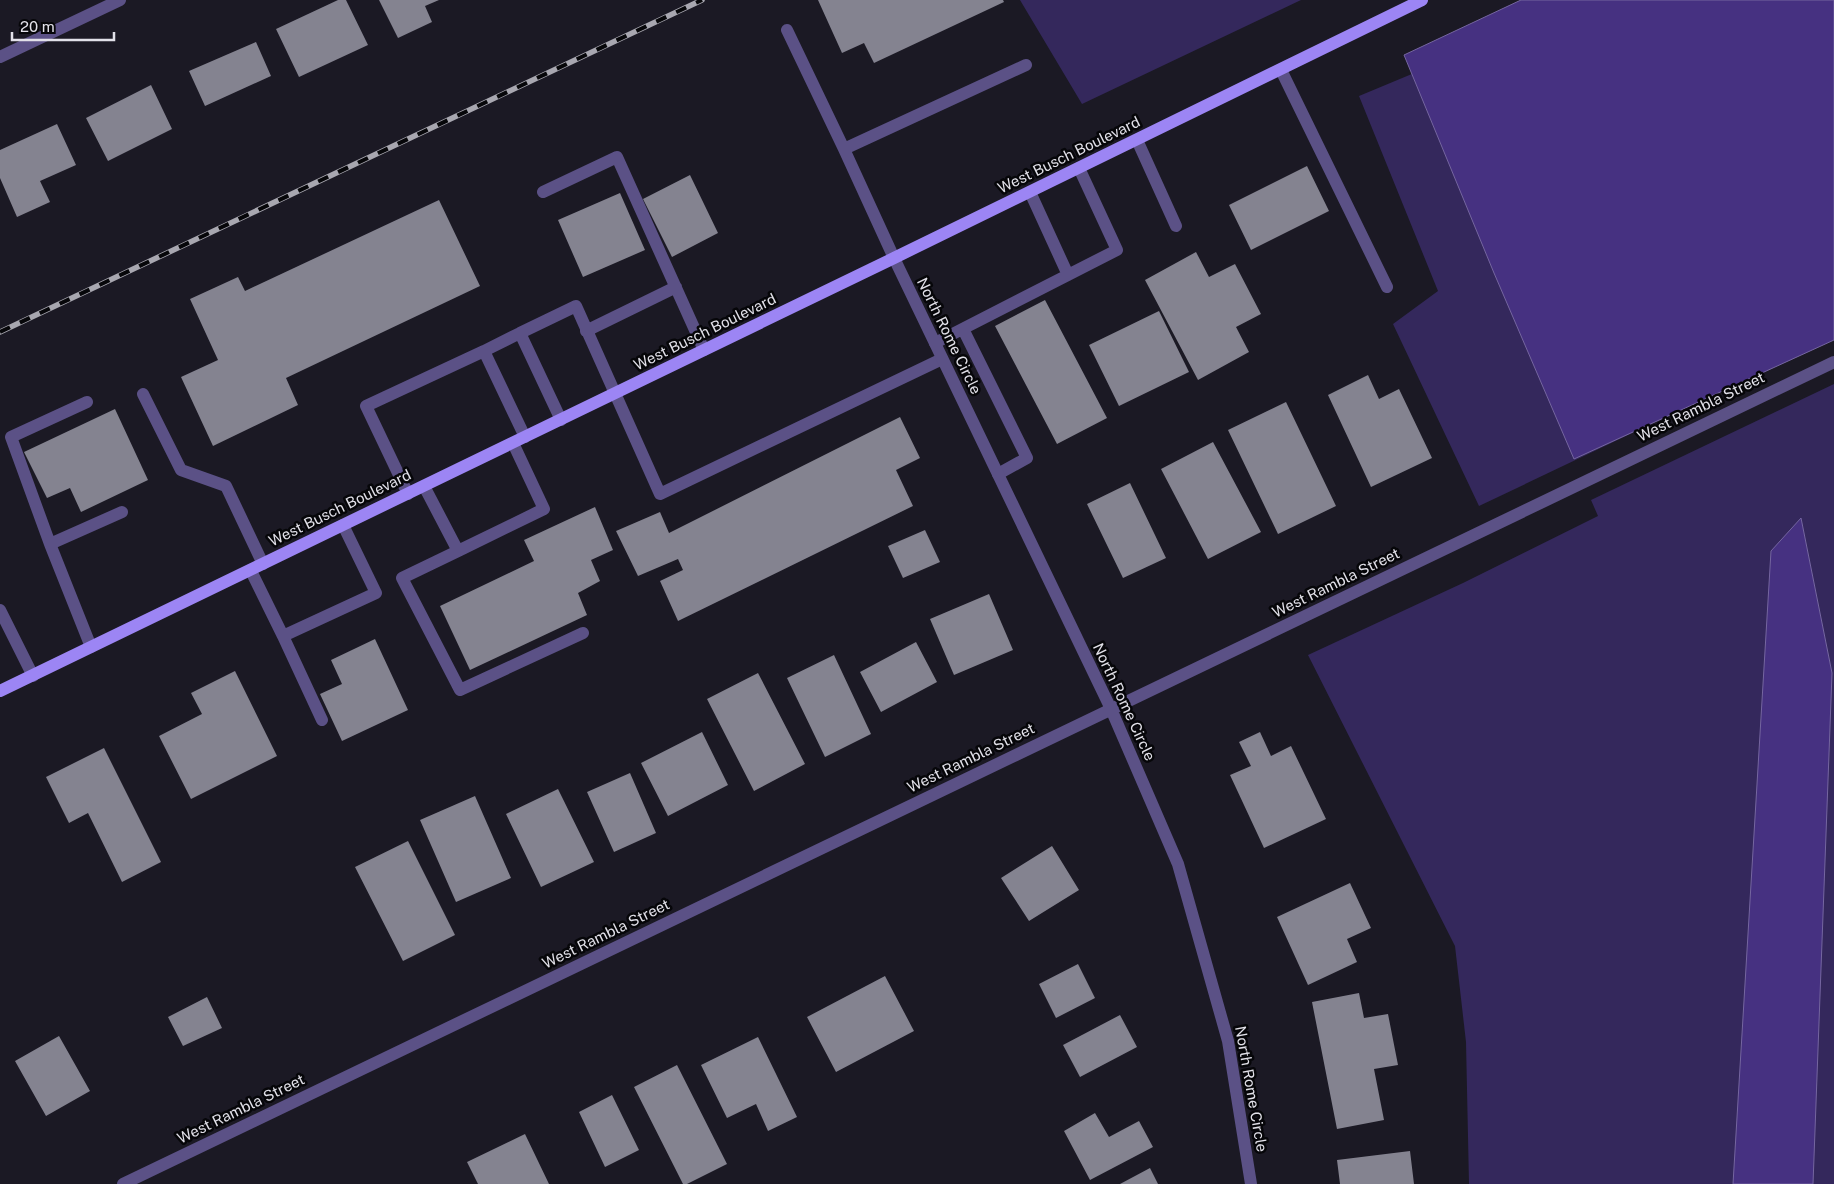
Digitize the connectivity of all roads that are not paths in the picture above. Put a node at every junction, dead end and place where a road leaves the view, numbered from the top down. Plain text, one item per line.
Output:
1 (120, 0) edge
2 (1422, 0) edge
3 (786, 30) dead end
4 (0, 57) edge
5 (1026, 65) dead end
6 (1281, 70) junction
7 (1136, 140) junction
8 (844, 149) junction
9 (1079, 168) junction
10 (543, 192) dead end
11 (1030, 192) junction
12 (1176, 226) dead end
13 (894, 258) junction
14 (1068, 276) junction
15 (676, 288) junction
16 (1387, 288) dead end
17 (963, 329) junction
18 (586, 330) junction
19 (520, 334) junction
20 (935, 343) junction
21 (704, 350) junction
22 (484, 351) junction
23 (942, 359) junction
24 (1834, 362) edge
25 (143, 394) dead end
26 (615, 394) junction
27 (87, 402) dead end
28 (561, 420) junction
29 (525, 436) junction
30 (513, 443) junction
31 (998, 474) junction
32 (424, 486) junction
33 (408, 494) junction
34 (122, 512) dead end
35 (343, 525) junction
36 (50, 544) junction
37 (458, 551) junction
38 (263, 564) junction
39 (250, 570) junction
40 (0, 610) edge
41 (583, 632) dead end
42 (283, 636) junction
43 (91, 648) junction
44 (32, 676) junction
45 (0, 691) edge
46 (1111, 709) junction
47 (322, 720) dead end
48 (123, 1184) edge
49 (1251, 1184) edge

1 - 4 street
2 - 6 main road, West Busch Boulevard
3 - 8 street, North Rome Circle
5 - 8 street
6 - 7 main road, West Busch Boulevard
6 - 16 street
7 - 9 main road, West Busch Boulevard
7 - 12 street
8 - 13 street, North Rome Circle
9 - 11 main road, West Busch Boulevard
9 - 14 street
10 - 15 street
11 - 13 main road, West Busch Boulevard
11 - 14 street
13 - 20 street, North Rome Circle
13 - 21 main road, West Busch Boulevard
14 - 17 street
15 - 18 street
15 - 21 street
17 - 20 street
17 - 31 street
18 - 19 street
18 - 26 street
19 - 22 street
19 - 28 street
20 - 23 street, North Rome Circle
21 - 26 main road, West Busch Boulevard
22 - 29 street
22 - 33 street
23 - 26 street
23 - 31 street, North Rome Circle
24 - 46 street, West Rambla Street
25 - 38 street
26 - 28 main road, West Busch Boulevard
27 - 36 street
28 - 29 main road, West Busch Boulevard
29 - 30 main road, West Busch Boulevard
30 - 32 main road, West Busch Boulevard
30 - 37 street
31 - 46 street, North Rome Circle
32 - 33 main road, West Busch Boulevard
32 - 37 street
33 - 35 main road, West Busch Boulevard
34 - 36 street
35 - 38 main road, West Busch Boulevard
35 - 42 street
36 - 43 street
37 - 41 street
38 - 39 main road, West Busch Boulevard
39 - 42 street
39 - 43 main road, West Busch Boulevard
40 - 44 street
42 - 47 street
43 - 44 main road, West Busch Boulevard
44 - 45 main road, West Busch Boulevard
46 - 48 street, West Rambla Street
46 - 49 street, North Rome Circle

